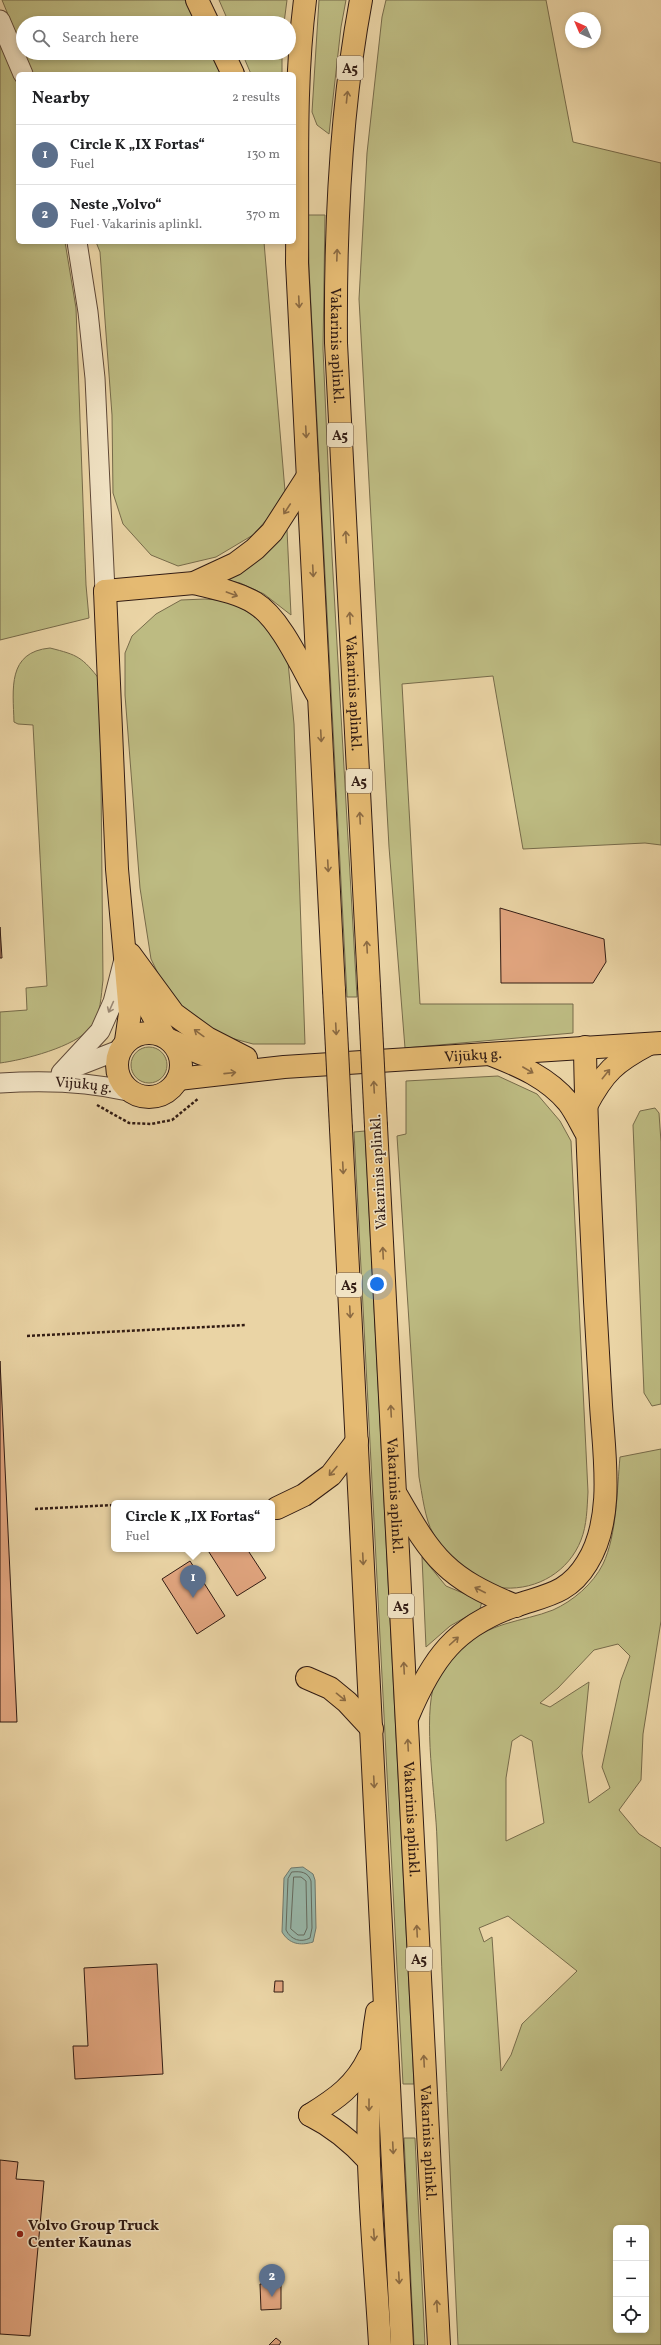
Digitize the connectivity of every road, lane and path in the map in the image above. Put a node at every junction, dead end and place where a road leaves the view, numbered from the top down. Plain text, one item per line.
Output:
1 (198, 0) edge
2 (305, 0) edge
3 (360, 0) edge
4 (205, 16) edge
5 (0, 20) edge
6 (16, 58) edge
7 (17, 60) edge
8 (226, 60) edge
9 (22, 72) edge
10 (232, 72) edge
11 (77, 244) edge
12 (291, 244) edge
13 (298, 263) junction
14 (308, 476) junction
15 (194, 583) junction
16 (105, 591) junction
17 (319, 697) junction
18 (126, 950) junction
19 (168, 1038) junction
20 (655, 1043) edge
21 (123, 1045) junction
22 (585, 1047) junction
23 (492, 1054) junction
24 (246, 1058) junction
25 (284, 1067) junction
26 (60, 1073) junction
27 (178, 1079) junction
28 (39, 1080) junction
29 (0, 1083) edge
30 (128, 1090) junction
31 (204, 1094) dead end
32 (95, 1105) dead end
33 (586, 1107) junction
34 (586, 1133) junction
35 (246, 1325) dead end
36 (27, 1336) dead end
37 (357, 1441) junction
38 (395, 1492) junction
39 (111, 1505) edge
40 (278, 1508) dead end
41 (36, 1509) dead end
42 (516, 1606) junction
43 (307, 1678) dead end
44 (406, 1721) junction
45 (372, 1729) junction
46 (383, 1969) junction
47 (370, 2056) junction
48 (369, 2161) junction
49 (380, 2345) edge
50 (402, 2345) edge
51 (439, 2345) edge

1 - 4 main road
2 - 13 main road, A5
38 -> 3 main road, Vakarinis aplinkl. / A5, bridge
5 - 6 street
7 - 9 street
8 - 10 main road
11 - 16 street
12 - 13 main road
13 -> 14 main road, A5
14 -> 15 main road
14 -> 17 main road, A5
15 - 16 main road
15 -> 17 main road
16 - 18 main road
17 -> 37 main road, A5, bridge
18 - 19 main road
18 - 21 main road
24 -> 18 main road
18 -> 26 street
19 - 21 main road
19 - 24 main road, Vijūkų g.
19 - 27 main road
20 - 22 main road, Vijūkų g.
33 -> 20 main road
21 - 26 street, Vijūkų g.
21 - 30 main road
22 - 23 main road, Vijūkų g.
22 - 33 main road
23 - 25 main road, Vijūkų g.
23 -> 34 main road
24 - 25 main road, Vijūkų g.
27 -> 25 main road, Vijūkų g.
26 - 28 street, Vijūkų g.
27 - 30 main road
28 - 29 street, Vijūkų g.
28 - 30 street, Vijūkų g.
31 - 32 path
33 - 34 main road
34 - 42 main road
35 - 36 path
37 -> 40 main road
37 -> 45 main road, A5
42 -> 38 main road
44 -> 38 main road, Vakarinis aplinkl. / A5
39 - 41 path
44 -> 42 main road
43 -> 45 main road
51 -> 44 main road, Vakarinis aplinkl. / A5
45 -> 46 main road, A5
46 - 47 main road
46 -> 50 main road, A5
47 -> 48 main road
47 - 48 main road
48 -> 49 main road

